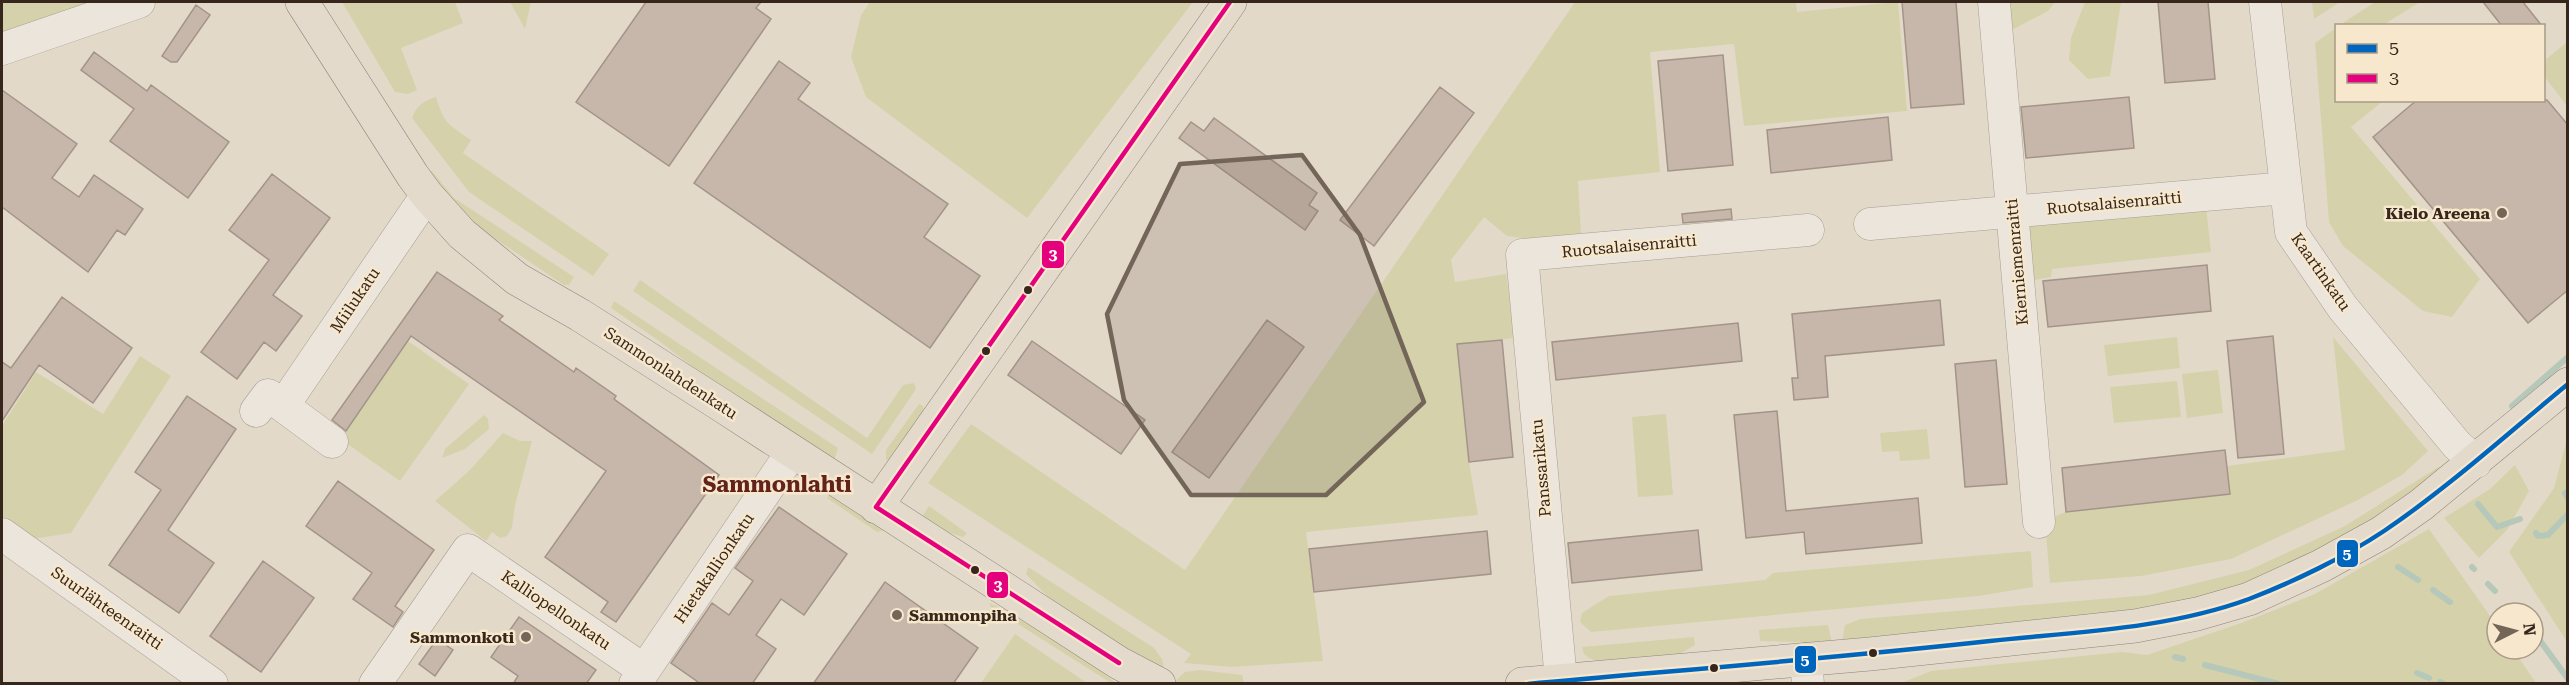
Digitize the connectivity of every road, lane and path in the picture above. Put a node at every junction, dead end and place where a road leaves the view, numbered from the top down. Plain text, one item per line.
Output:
1 (139, 2) edge
2 (302, 2) edge
3 (1230, 2) edge
4 (1994, 2) edge
5 (2265, 2) edge
6 (2, 49) edge
7 (2286, 189) junction
8 (427, 195) junction
9 (2012, 212) junction
10 (1870, 224) dead end
11 (1808, 230) dead end
12 (1522, 255) joint
13 (2568, 384) edge
14 (332, 442) dead end
15 (792, 452) junction
16 (2476, 462) junction
17 (876, 507) junction
18 (2039, 522) dead end
19 (2, 534) edge
20 (1807, 671) edge
21 (1126, 673) edge
22 (639, 677) edge
23 (1561, 680) junction
24 (212, 684) edge
25 (375, 684) edge
26 (1159, 684) edge
27 (1522, 684) edge

1 - 6 street
2 - 8 main road, Sammonlahdenkatu
3 - 17 main road
4 - 9 street, Kierniemenraitti
5 - 7 street, Kaartinkatu
7 - 9 street, Ruotsalaisenraitti
7 - 16 street, Kaartinkatu
8 - 14 street, Miilukatu
8 - 15 main road, Sammonlahdenkatu
9 - 10 street, Ruotsalaisenraitti
9 - 18 street, Kierniemenraitti
11 - 12 street, Ruotsalaisenraitti
12 - 23 street, Panssarikatu
13 - 16 main road
15 - 17 main road, Sammonlahdenkatu
15 - 22 street, Hietakallionkatu
16 - 20 main road
17 - 21 main road, Sammonlahdenkatu
19 - 24 street, Suurlähteenraitti
20 - 23 main road
21 - 26 main road, Sammonlahdenkatu
22 - 25 street, Kalliopellonkatu
23 - 27 main road

